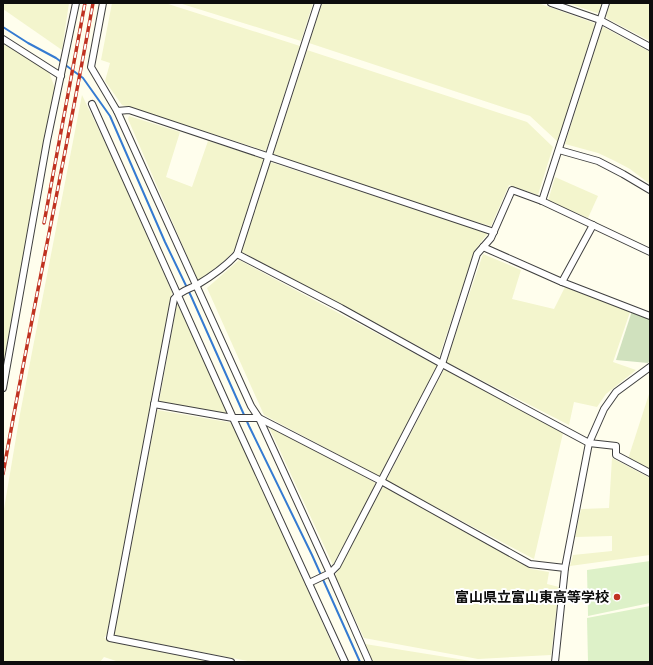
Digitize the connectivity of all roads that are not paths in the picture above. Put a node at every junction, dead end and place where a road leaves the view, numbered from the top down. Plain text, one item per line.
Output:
1 (76, 3) edge
2 (102, 3) edge
3 (318, 3) edge
4 (551, 3) edge
5 (606, 3) edge
6 (600, 20) junction
7 (3, 39) edge
8 (650, 47) edge
9 (60, 76) junction
10 (92, 104) dead end
11 (117, 111) junction
12 (559, 150) junction
13 (268, 156) junction
14 (650, 190) edge
15 (542, 201) junction
16 (593, 225) junction
17 (494, 232) junction
18 (483, 247) junction
19 (650, 252) edge
20 (237, 254) junction
21 (562, 282) junction
22 (197, 285) junction
23 (178, 294) junction
24 (650, 316) edge
25 (442, 364) junction
26 (650, 367) edge
27 (4, 373) edge
28 (3, 388) edge
29 (154, 404) junction
30 (233, 418) junction
31 (259, 418) junction
32 (589, 443) junction
33 (650, 473) edge
34 (381, 481) junction
35 (565, 568) junction
36 (330, 573) junction
37 (309, 583) junction
38 (231, 662) edge
39 (345, 662) edge
40 (369, 662) edge
41 (555, 662) edge

1 - 9 street
2 - 11 street
3 - 13 street
4 - 6 street
5 - 6 street
6 - 8 street
6 - 12 street
7 - 9 street
9 - 27 street
10 - 23 street
11 - 13 street
11 - 22 street
12 - 14 street
12 - 15 street
13 - 17 street
13 - 20 street
15 - 16 street
15 - 17 street
16 - 19 street
16 - 21 street
17 - 18 street
18 - 21 street
18 - 25 street
20 - 22 street
20 - 25 street
21 - 24 street
22 - 23 street
22 - 31 street
23 - 29 street
23 - 30 street
25 - 32 street
25 - 34 street
26 - 32 street
27 - 28 street
29 - 30 street
29 - 38 street
30 - 31 street
30 - 37 street
31 - 34 street
31 - 36 street
32 - 33 street
32 - 35 street
34 - 35 street
34 - 36 street
35 - 41 street
36 - 37 street
36 - 40 street
37 - 39 street

